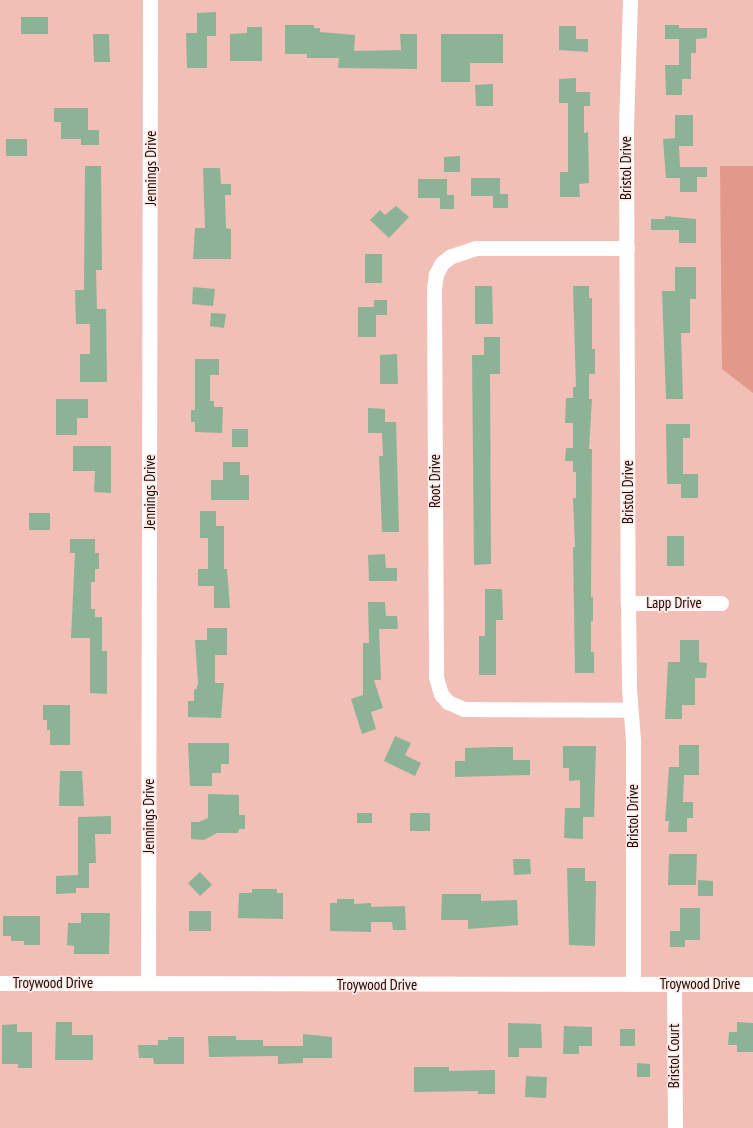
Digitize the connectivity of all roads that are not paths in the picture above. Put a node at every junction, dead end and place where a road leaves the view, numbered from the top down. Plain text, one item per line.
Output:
1 (150, 0) edge
2 (630, 0) edge
3 (627, 248) junction
4 (721, 602) dead end
5 (628, 603) junction
6 (630, 710) junction
7 (0, 983) edge
8 (148, 983) junction
9 (633, 984) junction
10 (674, 984) junction
11 (753, 984) edge
12 (675, 1128) edge

1 - 8 street, Jennings Drive
2 - 3 street, Bristol Drive
3 - 5 street, Bristol Drive
3 - 6 street, Root Drive
4 - 5 street, Lapp Drive
5 - 6 street, Bristol Drive
6 - 9 street, Bristol Drive
7 - 8 street, Troywood Drive
8 - 9 street, Troywood Drive
9 - 10 street, Troywood Drive
10 - 11 street, Troywood Drive
10 - 12 street, Bristol Court

